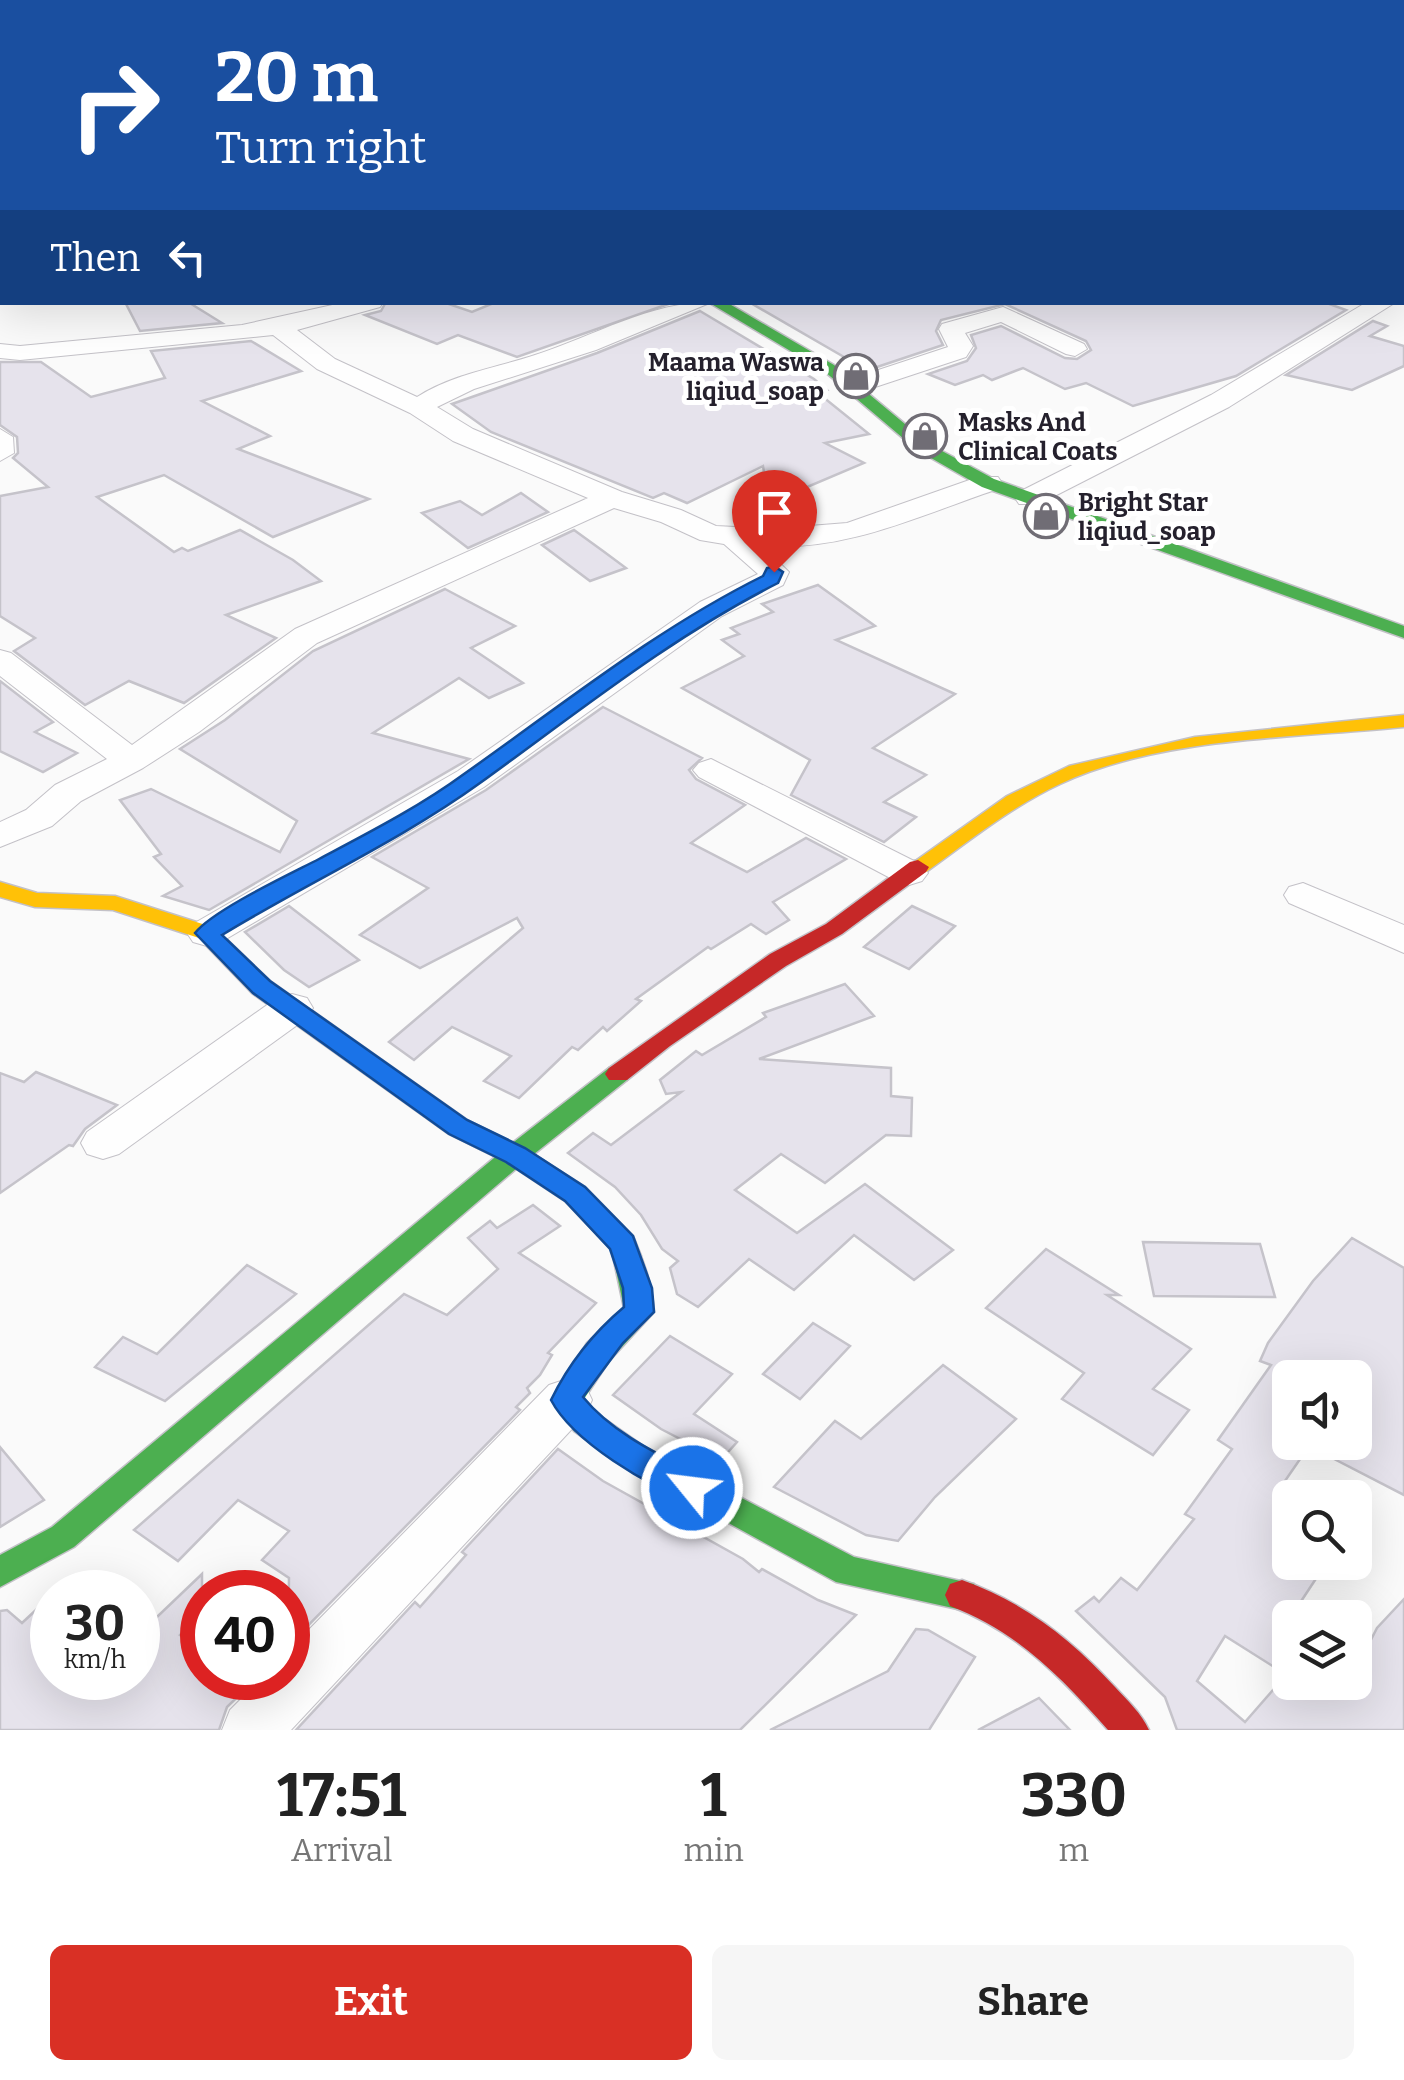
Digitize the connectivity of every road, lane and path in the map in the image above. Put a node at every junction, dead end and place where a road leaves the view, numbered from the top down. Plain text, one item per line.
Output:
1 (364, 305) edge
2 (692, 305) edge
3 (720, 305) edge
4 (1379, 305) edge
5 (280, 328) junction
6 (1076, 348) dead end
7 (6, 355) edge
8 (854, 386) junction
9 (419, 407) junction
10 (0, 437) edge
11 (0, 453) edge
12 (988, 483) junction
13 (612, 498) junction
14 (1029, 498) junction
15 (732, 535) junction
16 (1404, 632) edge
17 (0, 660) edge
18 (1404, 720) edge
19 (131, 761) junction
20 (711, 770) dead end
21 (0, 836) edge
22 (909, 872) junction
23 (0, 889) edge
24 (1302, 894) dead end
25 (207, 933) junction
26 (1404, 940) edge
27 (292, 1008) junction
28 (103, 1143) dead end
29 (515, 1155) junction
30 (567, 1400) junction
31 (0, 1572) edge
32 (251, 1730) edge
33 (1131, 1730) edge

1 - 5 street
2 - 9 street
3 - 8 street
4 - 14 street
5 - 7 street
5 - 9 street
6 - 8 street
8 - 12 street
9 - 13 street
10 - 11 street
12 - 14 street
12 - 15 street
13 - 15 street
13 - 19 street
14 - 16 street
15 - 25 street
17 - 19 street
18 - 22 street
19 - 21 street
20 - 22 street
22 - 29 street
23 - 25 street
24 - 26 street
25 - 27 street
27 - 28 street
27 - 29 street
29 - 30 street
29 - 31 street
30 - 32 street
30 - 33 street

